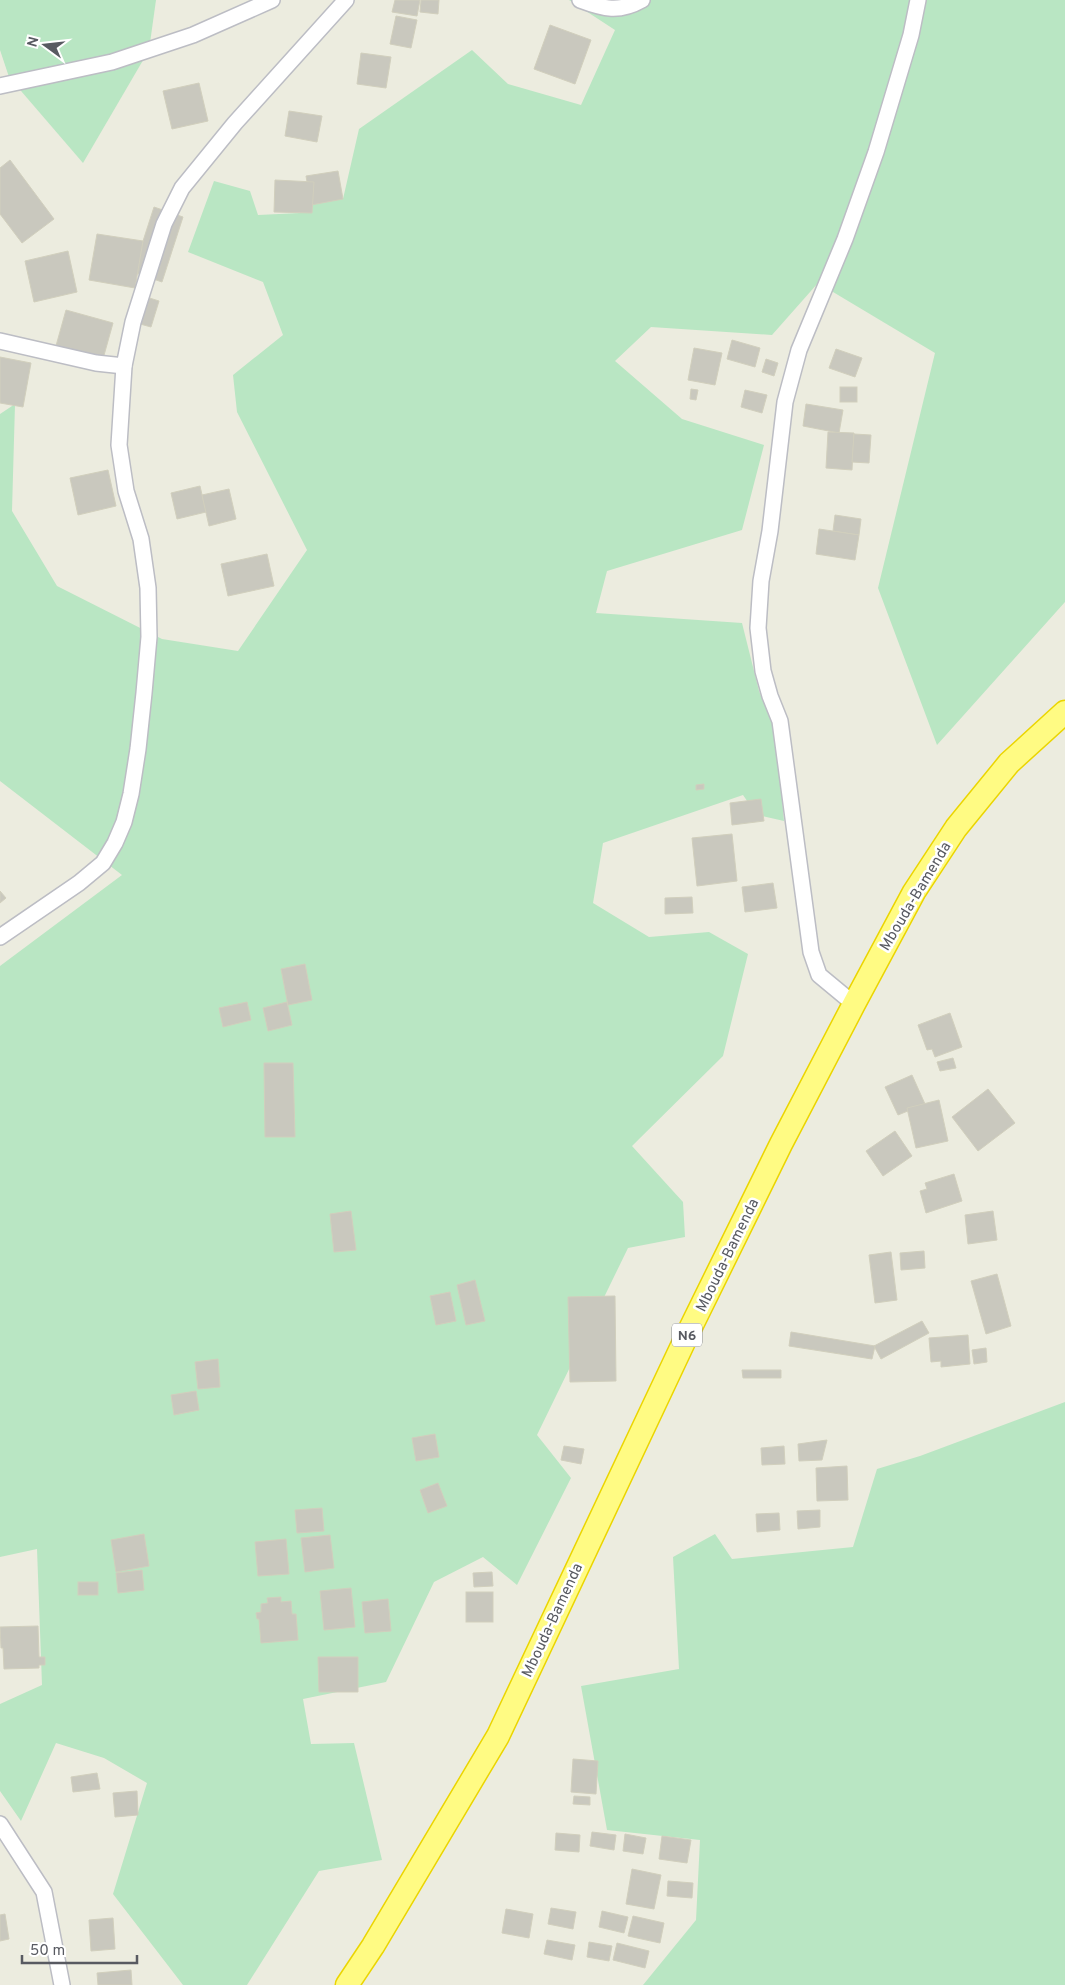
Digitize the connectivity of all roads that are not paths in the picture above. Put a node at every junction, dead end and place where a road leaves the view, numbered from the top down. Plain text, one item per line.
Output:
1 (272, 0) edge
2 (346, 0) edge
3 (580, 0) edge
4 (642, 0) edge
5 (918, 0) edge
6 (0, 86) edge
7 (0, 341) edge
8 (124, 366) junction
9 (1065, 712) edge
10 (0, 938) edge
11 (854, 1004) junction
12 (0, 1824) edge
13 (62, 1985) edge
14 (347, 1985) edge

1 - 6 street
2 - 8 street
3 - 4 street
5 - 11 street
7 - 8 street
8 - 10 street
9 - 11 highway, Mbouda-Bamenda / N6
11 - 14 highway, Mbouda-Bamenda / N6
12 - 13 street

